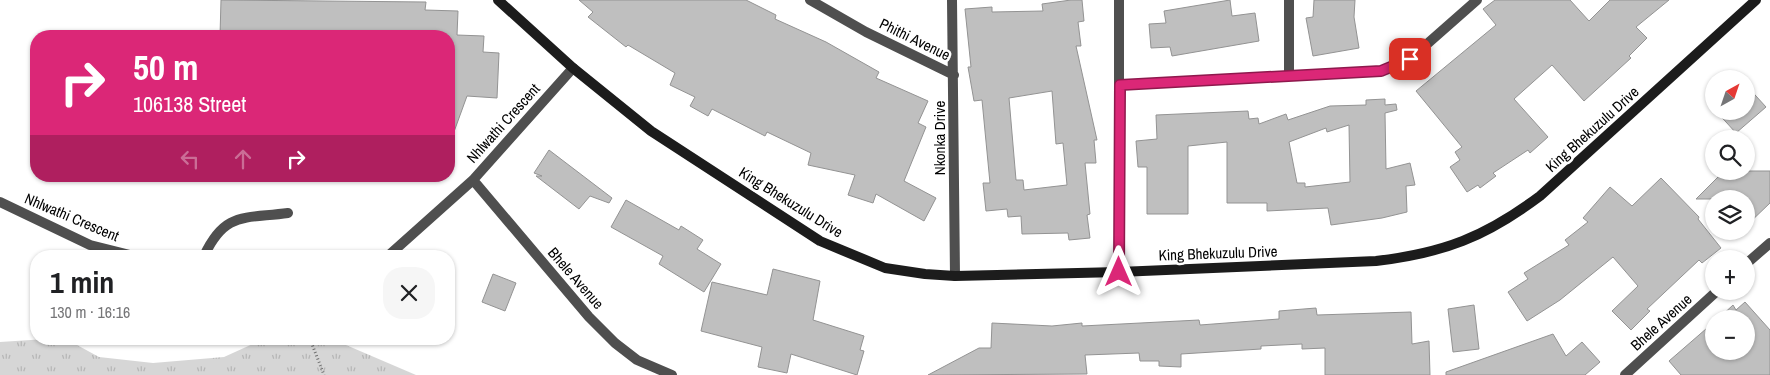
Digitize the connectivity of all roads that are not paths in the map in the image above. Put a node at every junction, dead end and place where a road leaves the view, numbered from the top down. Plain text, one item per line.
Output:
1 (498, 0) edge
2 (810, 0) edge
3 (952, 0) edge
4 (1119, 0) edge
5 (1289, 0) edge
6 (1477, 0) edge
7 (1756, 0) edge
8 (572, 68) junction
9 (954, 75) junction
10 (1289, 76) junction
11 (1120, 85) junction
12 (473, 180) junction
13 (0, 202) edge
14 (288, 213) dead end
15 (1770, 243) edge
16 (110, 250) edge
17 (207, 250) edge
18 (395, 250) edge
19 (1755, 256) edge
20 (1119, 272) junction
21 (956, 276) junction
22 (1707, 300) edge
23 (672, 375) edge
24 (1625, 375) edge

1 - 8 street, King Bhekuzulu Drive
2 - 9 street, Phithi Avenue
3 - 9 street, Nkonka Drive
4 - 11 street
5 - 10 street
6 - 10 street
7 - 20 street, King Bhekuzulu Drive
8 - 12 street, Nhlwathi Crescent
8 - 21 street, King Bhekuzulu Drive
9 - 21 street, Nkonka Drive
10 - 11 street
11 - 20 street
12 - 18 street, Nhlwathi Crescent
12 - 23 street, Bhele Avenue
13 - 16 street, Nhlwathi Crescent
14 - 17 street
15 - 19 street
20 - 21 street, King Bhekuzulu Drive
22 - 24 street, Bhele Avenue

